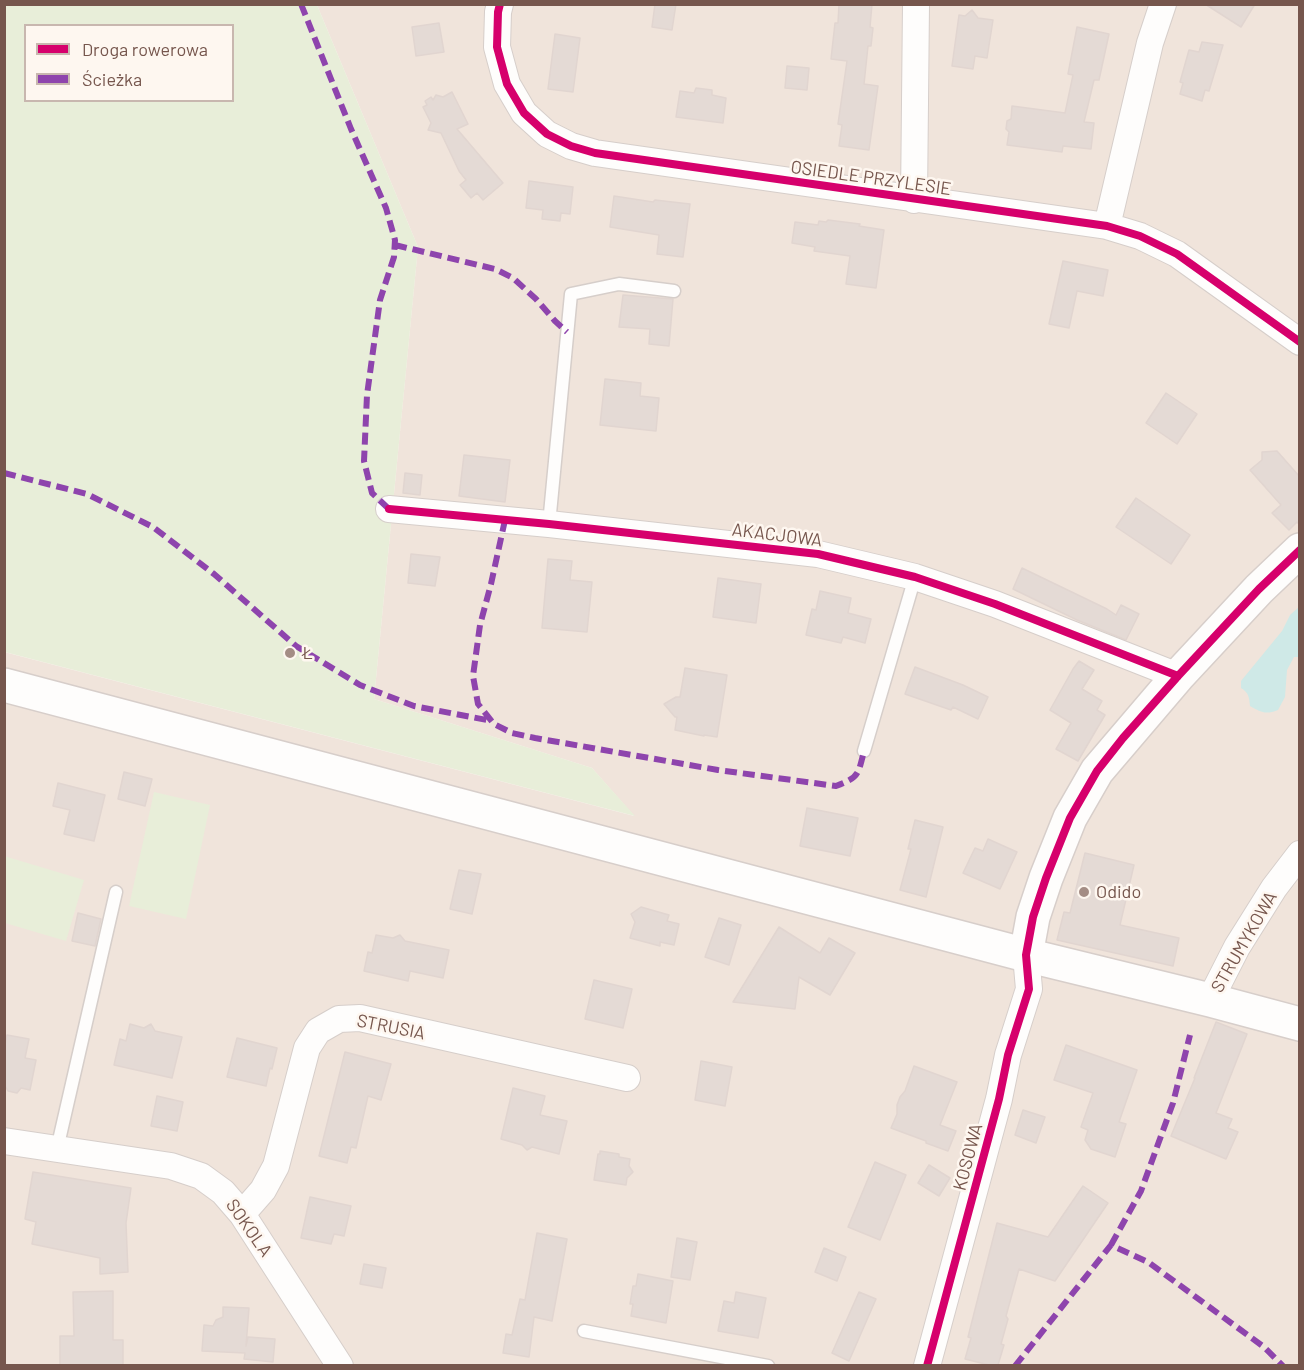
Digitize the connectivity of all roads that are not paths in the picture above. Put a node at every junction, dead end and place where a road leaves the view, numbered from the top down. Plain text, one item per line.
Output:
1 (916, 4) edge
2 (1163, 4) edge
3 (497, 7) edge
4 (914, 200) junction
5 (1107, 226) junction
6 (674, 291) dead end
7 (1299, 342) edge
8 (388, 509) dead end
9 (549, 524) junction
10 (1299, 550) edge
11 (915, 577) junction
12 (1178, 676) junction
13 (4, 685) edge
14 (864, 751) dead end
15 (1299, 854) edge
16 (116, 892) dead end
17 (1026, 955) junction
18 (1210, 1000) junction
19 (1299, 1024) edge
20 (627, 1078) dead end
21 (4, 1141) edge
22 (57, 1149) junction
23 (242, 1214) junction
24 (584, 1331) dead end
25 (340, 1365) edge
26 (768, 1365) edge
27 (927, 1365) edge

1 - 4 street, OSIEDLE PRZYLESIE
2 - 5 street
3 - 4 street, OSIEDLE PRZYLESIE
4 - 5 street, OSIEDLE PRZYLESIE
5 - 7 street, OSIEDLE PRZYLESIE
6 - 9 lane
8 - 9 street, AKACJOWA
9 - 11 street, AKACJOWA
10 - 12 main road
11 - 12 street, AKACJOWA
11 - 14 lane
12 - 17 main road
13 - 17 main road
15 - 18 street, STRUMYKOWA
16 - 22 lane
17 - 18 main road
17 - 27 street, KOSOWA
18 - 19 main road
20 - 23 street, STRUSIA
21 - 22 street, SOKOLA
22 - 23 street, SOKOLA
23 - 25 street, SOKOLA
24 - 26 lane

